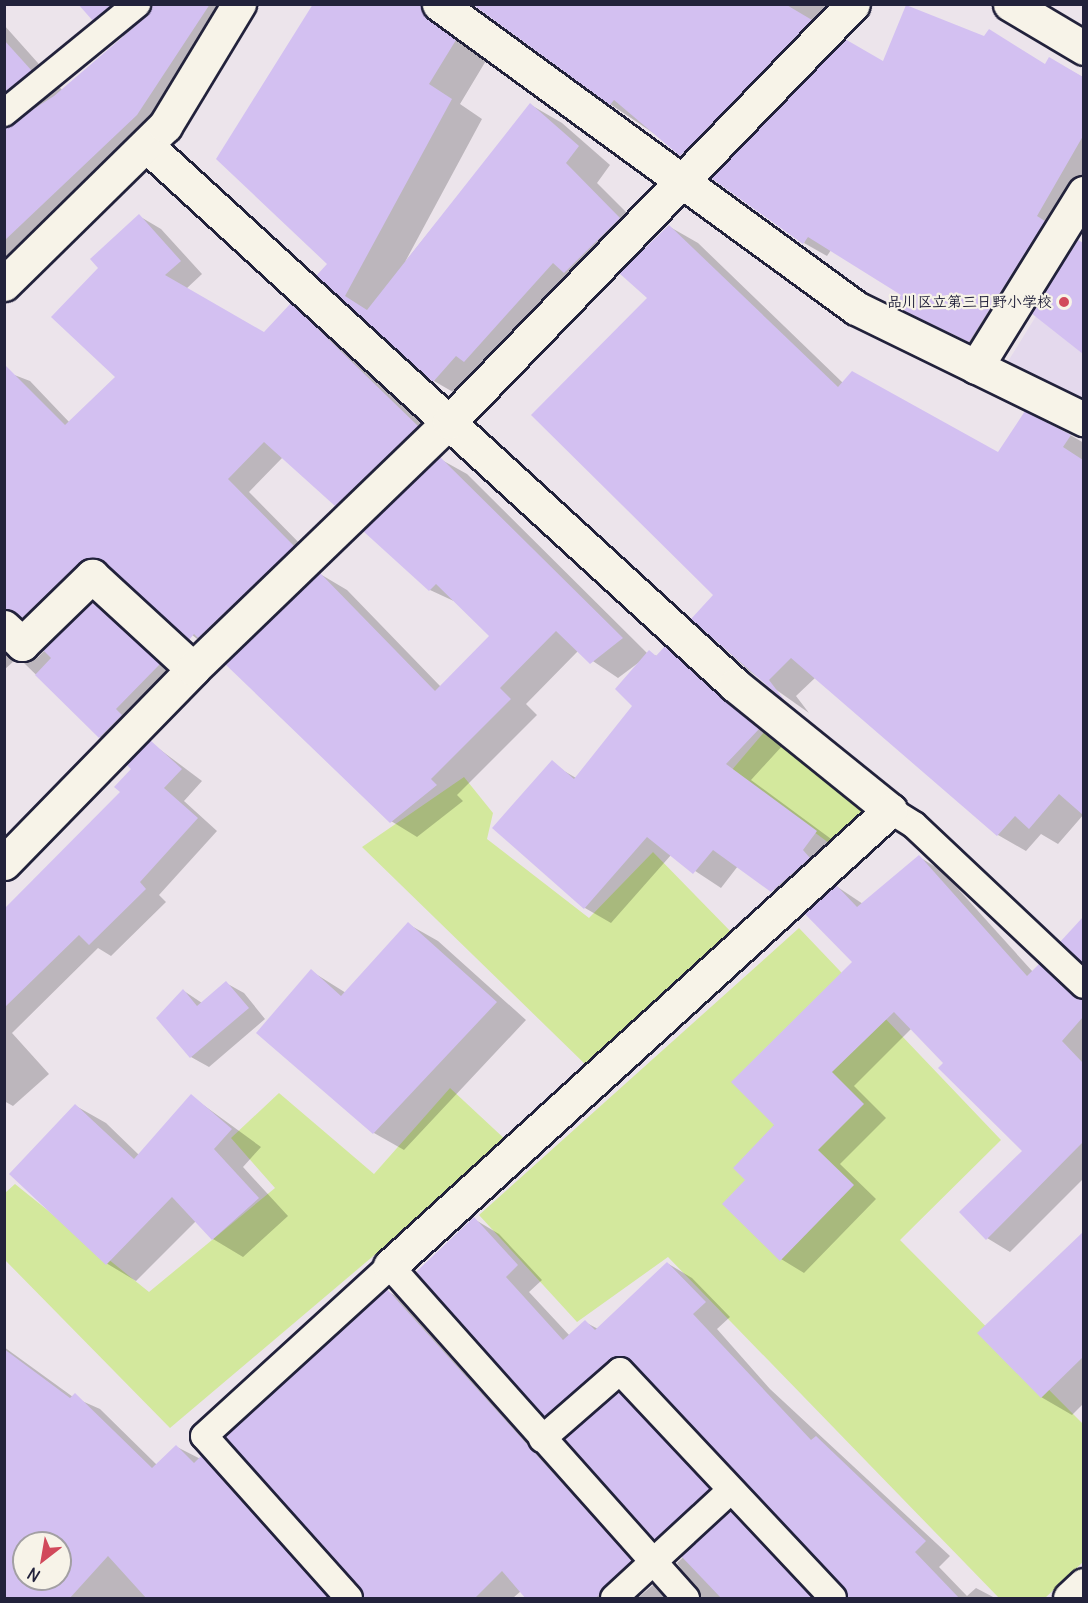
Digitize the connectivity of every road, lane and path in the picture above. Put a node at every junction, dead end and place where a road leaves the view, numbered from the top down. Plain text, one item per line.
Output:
1 (136, 4) edge
2 (239, 4) edge
3 (439, 4) edge
4 (853, 4) edge
5 (1010, 4) edge
6 (1083, 48) edge
7 (4, 113) edge
8 (146, 145) junction
9 (681, 183) junction
10 (1083, 193) edge
11 (4, 284) edge
12 (975, 367) junction
13 (1083, 419) edge
14 (449, 422) junction
15 (4, 627) edge
16 (193, 669) junction
17 (890, 810) junction
18 (4, 862) edge
19 (1083, 985) edge
20 (390, 1266) junction
21 (542, 1439) junction
22 (731, 1490) junction
23 (652, 1563) junction
24 (1083, 1585) edge
25 (349, 1599) edge
26 (614, 1599) edge
27 (686, 1599) edge
28 (833, 1599) edge
29 (1070, 1599) edge

1 - 7 lane
2 - 8 street
3 - 9 street
4 - 9 street
5 - 6 street
8 - 11 street
8 - 14 street
9 - 12 street
9 - 14 street
10 - 12 street
12 - 13 street
14 - 16 street
14 - 17 street
15 - 16 street
16 - 18 street
17 - 19 lane
17 - 20 street
20 - 21 lane
20 - 25 lane
21 - 22 lane
21 - 23 lane
22 - 23 lane
22 - 28 lane
23 - 26 lane
23 - 27 lane
24 - 29 street

